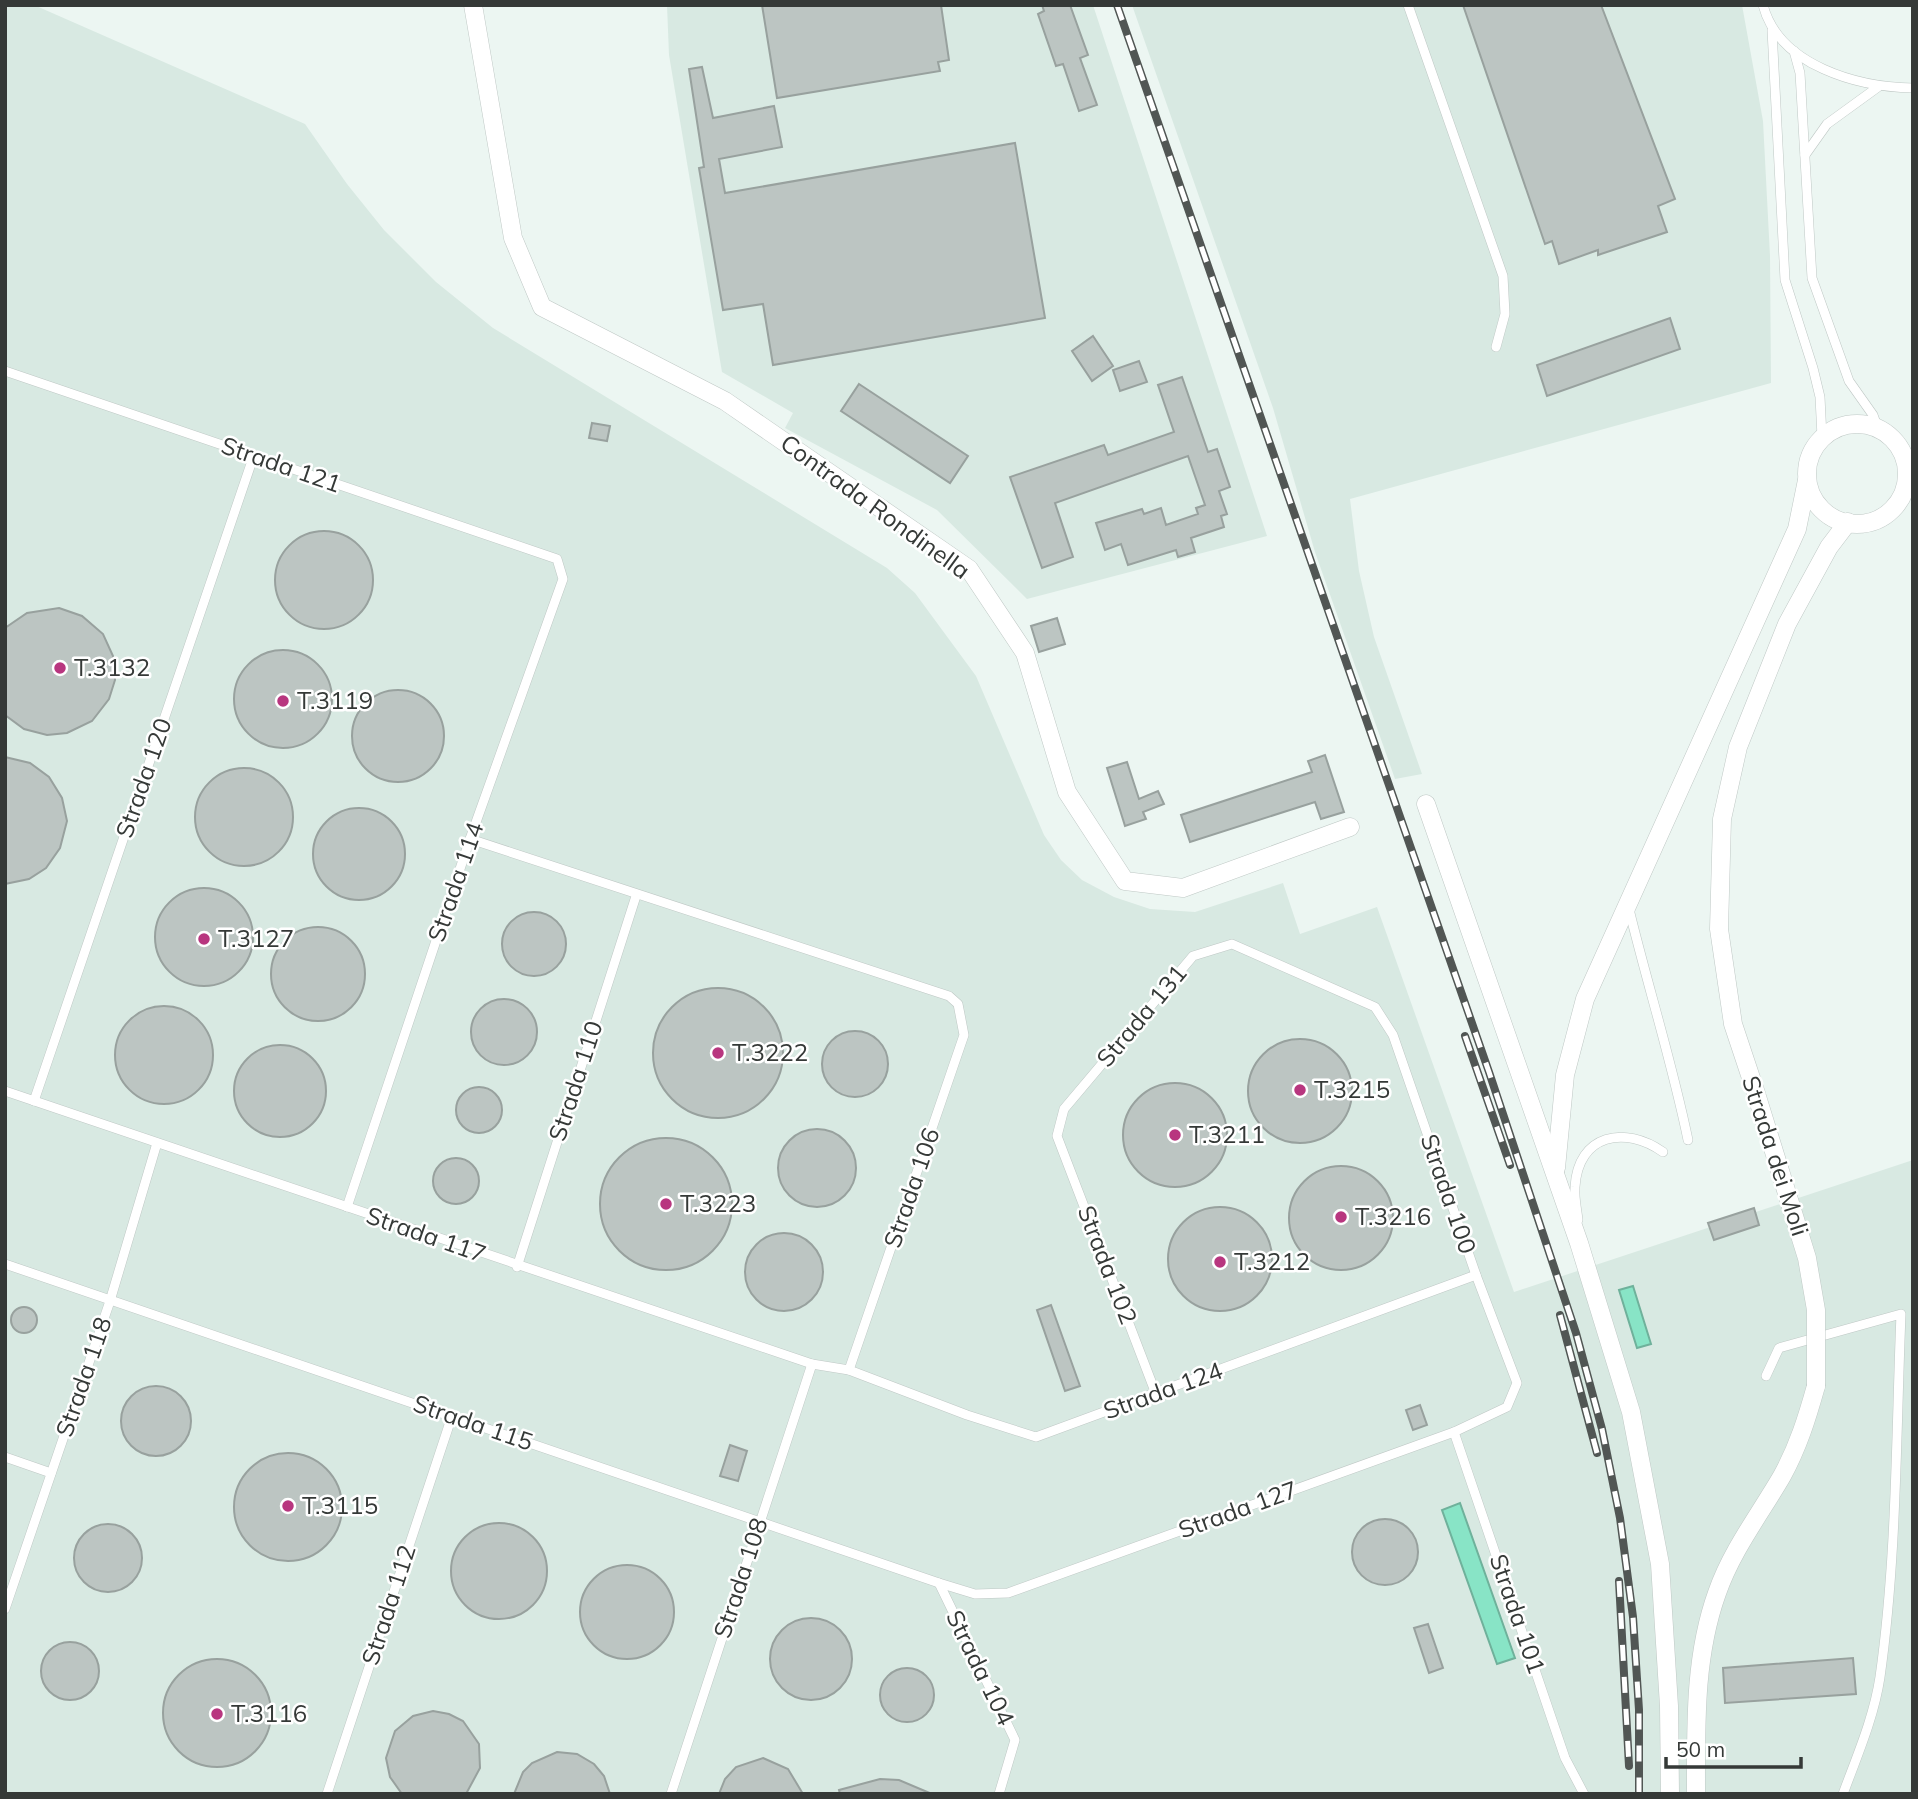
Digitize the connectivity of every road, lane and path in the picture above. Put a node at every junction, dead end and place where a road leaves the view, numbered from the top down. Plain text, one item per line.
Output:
1 (473, 5) edge
2 (1408, 5) edge
3 (1763, 5) edge
4 (1772, 30) junction
5 (1794, 51) junction
6 (1878, 87) junction
7 (1913, 88) edge
8 (1805, 155) junction
9 (1496, 348) dead end
10 (5, 371) edge
11 (1878, 429) junction
12 (1822, 437) junction
13 (254, 455) junction
14 (1910, 463) edge
15 (1807, 480) junction
16 (1848, 522) junction
17 (557, 559) joint
18 (1426, 804) dead end
19 (1350, 827) dead end
20 (470, 839) junction
21 (635, 896) junction
22 (1629, 907) junction
23 (1375, 1007) joint
24 (5, 1091) edge
25 (34, 1101) junction
26 (1057, 1136) joint
27 (1688, 1140) dead end
28 (157, 1143) junction
29 (1662, 1152) dead end
30 (1556, 1175) junction
31 (347, 1207) junction
32 (1579, 1242) junction
33 (5, 1264) edge
34 (517, 1266) junction
35 (1476, 1275) junction
36 (110, 1301) junction
37 (813, 1364) junction
38 (849, 1370) junction
39 (1766, 1376) dead end
40 (1517, 1383) joint
41 (1156, 1394) junction
42 (452, 1416) junction
43 (1454, 1432) junction
44 (5, 1457) edge
45 (51, 1473) junction
46 (760, 1519) junction
47 (939, 1583) junction
48 (5, 1609) edge
49 (327, 1794) edge
50 (671, 1794) edge
51 (999, 1794) edge
52 (1584, 1794) edge
53 (1670, 1794) edge
54 (1696, 1794) edge
55 (1843, 1794) edge

1 - 19 street, Contrada Rondinella
2 - 9 lane
3 - 4 lane
4 - 5 lane
4 - 12 lane
5 - 6 lane
5 - 8 lane
6 - 7 lane
6 - 8 lane
8 - 11 lane
10 - 13 lane, Strada 121
11 - 12 street
11 - 14 street
12 - 15 street
13 - 17 lane, Strada 121
13 - 25 lane, Strada 120
14 - 16 street
15 - 16 street
15 - 22 street
16 - 54 street, Strada dei Moli, bridge
17 - 20 lane, Strada 114
18 - 30 street
20 - 21 lane
20 - 31 lane, Strada 114
21 - 34 lane, Strada 110
21 - 38 lane, Strada 106
22 - 27 lane
22 - 30 street
23 - 26 lane, Strada 131
23 - 35 lane, Strada 100
24 - 25 lane, Strada 117
25 - 28 lane, Strada 117
26 - 41 lane, Strada 102
28 - 31 lane, Strada 117
28 - 36 lane, Strada 118
29 - 32 lane
30 - 32 street
31 - 34 lane, Strada 117
32 - 53 street
33 - 36 lane, Strada 115
34 - 37 lane, Strada 117
35 - 40 lane, Strada 100
35 - 41 lane, Strada 124
36 - 42 lane, Strada 115
36 - 45 lane, Strada 118
37 - 38 lane, Strada 117
37 - 46 lane, Strada 108
38 - 41 lane, Strada 124
39 - 55 lane
40 - 43 lane, Strada 127
42 - 46 lane, Strada 115
42 - 49 lane, Strada 112
43 - 47 lane, Strada 127
43 - 52 lane, Strada 101
44 - 45 lane
45 - 48 lane, Strada 118
46 - 47 lane, Strada 115
46 - 50 lane, Strada 108
47 - 51 lane, Strada 104

